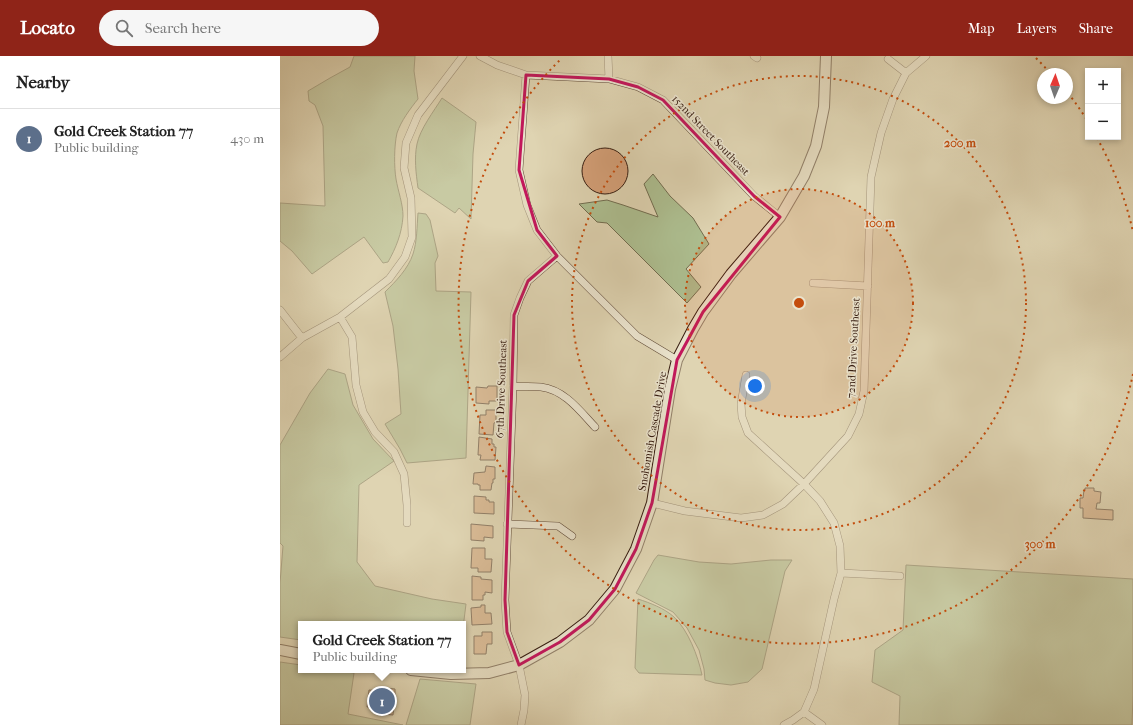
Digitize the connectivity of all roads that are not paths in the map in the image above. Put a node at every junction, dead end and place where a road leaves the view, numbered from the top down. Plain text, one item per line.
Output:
1 (463, 56) edge
2 (480, 56) edge
3 (608, 56) edge
4 (826, 56) edge
5 (926, 56) edge
6 (888, 59) dead end
7 (906, 73) junction
8 (526, 75) junction
9 (609, 79) junction
10 (780, 217) junction
11 (557, 256) junction
12 (813, 283) dead end
13 (868, 286) junction
14 (280, 310) edge
15 (340, 316) junction
16 (302, 338) junction
17 (280, 357) edge
18 (677, 360) junction
19 (746, 376) dead end
20 (513, 386) junction
21 (595, 427) dead end
22 (804, 484) junction
23 (652, 503) junction
24 (407, 523) dead end
25 (508, 524) junction
26 (572, 536) dead end
27 (841, 573) junction
28 (900, 576) dead end
29 (280, 650) edge
30 (298, 653) edge
31 (519, 665) junction
32 (441, 673) edge
33 (804, 712) junction
34 (521, 725) edge
35 (784, 725) edge
36 (822, 725) edge

1 - 15 street
2 - 8 street, 152nd Street Southeast
3 - 9 street
4 - 10 street, Snohomish Cascade Drive
5 - 7 street, 72nd Drive Southeast
6 - 7 street
7 - 13 street, 72nd Drive Southeast
8 - 9 street, 152nd Street Southeast
8 - 11 street
9 - 10 street, 152nd Street Southeast
10 - 18 street, Snohomish Cascade Drive
11 - 18 street
11 - 20 street, 67th Drive Southeast
12 - 13 street
13 - 22 street, 72nd Drive Southeast
14 - 16 street
15 - 16 street
15 - 24 street
16 - 17 street
18 - 23 street, Snohomish Cascade Drive
19 - 22 street
20 - 21 street
20 - 25 street, 67th Drive Southeast
22 - 23 street, 72nd Drive Southeast
22 - 27 street
23 - 31 street, Snohomish Cascade Drive
25 - 26 street
25 - 31 street, 67th Drive Southeast
27 - 28 street
27 - 33 street
29 - 30 street
31 - 32 street, Snohomish Cascade Drive
31 - 34 street, 67th Drive Southeast
33 - 35 street
33 - 36 street

